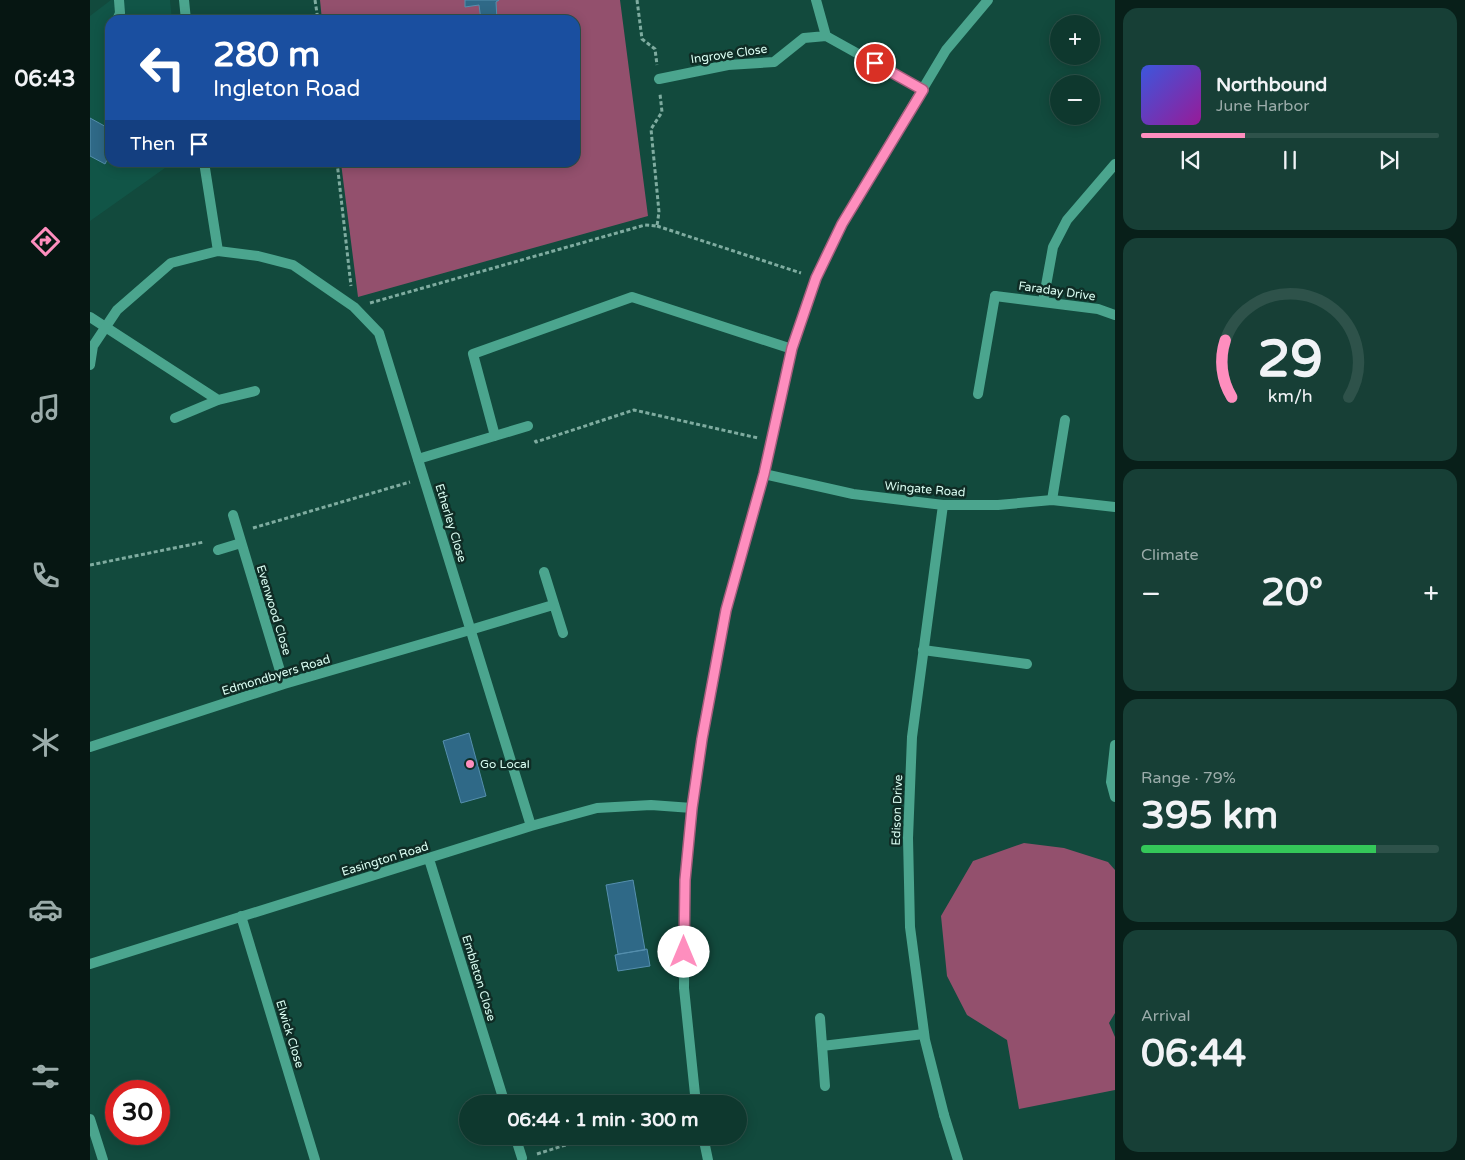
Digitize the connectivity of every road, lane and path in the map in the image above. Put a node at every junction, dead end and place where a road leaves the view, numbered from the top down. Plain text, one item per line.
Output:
1 (119, 0) edge
2 (184, 0) edge
3 (315, 0) edge
4 (637, 0) edge
5 (816, 0) edge
6 (988, 0) edge
7 (119, 15) edge
8 (186, 15) edge
9 (317, 15) edge
10 (826, 36) junction
11 (659, 79) junction
12 (923, 90) junction
13 (1115, 164) edge
14 (205, 167) edge
15 (338, 167) edge
16 (657, 226) junction
17 (218, 251) junction
18 (816, 278) junction
19 (1042, 302) junction
20 (354, 307) junction
21 (1115, 315) edge
22 (90, 317) edge
23 (106, 328) junction
24 (792, 348) junction
25 (90, 365) edge
26 (255, 391) dead end
27 (978, 394) dead end
28 (218, 400) junction
29 (175, 418) dead end
30 (1065, 420) dead end
31 (528, 426) joint
32 (495, 436) junction
33 (772, 442) junction
34 (418, 460) junction
35 (764, 474) junction
36 (424, 478) junction
37 (1052, 500) junction
38 (943, 505) junction
39 (1115, 507) edge
40 (233, 515) dead end
41 (240, 538) junction
42 (218, 550) joint
43 (90, 565) edge
44 (544, 572) dead end
45 (553, 605) junction
46 (470, 630) junction
47 (563, 633) dead end
48 (923, 650) junction
49 (1027, 664) dead end
50 (284, 684) junction
51 (1115, 745) edge
52 (90, 748) edge
53 (1115, 796) edge
54 (692, 808) junction
55 (531, 826) junction
56 (429, 859) junction
57 (241, 916) junction
58 (90, 964) edge
59 (820, 1018) dead end
60 (924, 1034) junction
61 (822, 1046) junction
62 (825, 1086) dead end
63 (502, 1095) edge
64 (695, 1095) edge
65 (90, 1120) edge
66 (518, 1145) edge
67 (565, 1145) edge
68 (705, 1145) edge
69 (522, 1158) joint
70 (103, 1160) edge
71 (315, 1160) edge
72 (708, 1160) edge
73 (958, 1160) edge

1 - 7 street
2 - 8 street
3 - 9 path
4 - 11 path
5 - 10 street
6 - 12 street
10 - 11 street, Ingrove Close
10 - 12 street
11 - 16 path
12 - 18 street
13 - 19 street
14 - 17 street
15 - 20 path
16 - 18 path
16 - 20 path
17 - 20 street, Etherley Close
17 - 23 street
18 - 24 street
19 - 21 street, Faraday Drive
19 - 27 street, Faraday Drive
20 - 34 street, Etherley Close
22 - 23 street
23 - 25 street
23 - 28 street
24 - 32 street
24 - 33 street
26 - 28 street
28 - 29 street
30 - 37 street
31 - 32 street
31 - 33 path
32 - 34 street
33 - 35 street
34 - 36 street, Etherley Close
35 - 38 street, Wingate Road
35 - 54 street
36 - 41 path
36 - 46 street, Etherley Close
37 - 38 street, Wingate Road
37 - 39 street, Wingate Road
38 - 48 street, Edison Drive
40 - 41 street, Evenwood Close
41 - 42 street
41 - 50 street, Evenwood Close
42 - 43 path
44 - 45 street
45 - 46 street, Edmondbyers Road
45 - 47 street
46 - 50 street, Edmondbyers Road
46 - 55 street, Etherley Close
48 - 49 street
48 - 60 street, Edison Drive
50 - 52 street, Edmondbyers Road
51 - 53 street
54 - 55 street, Easington Road
54 - 64 street
55 - 56 street, Easington Road
56 - 57 street, Easington Road
56 - 63 street, Embleton Close
57 - 58 street, Easington Road
57 - 71 street, Elwick Close
59 - 61 street
60 - 61 street
60 - 73 street, Edison Drive
61 - 62 street
65 - 70 street
66 - 69 street
67 - 69 path
68 - 72 street

